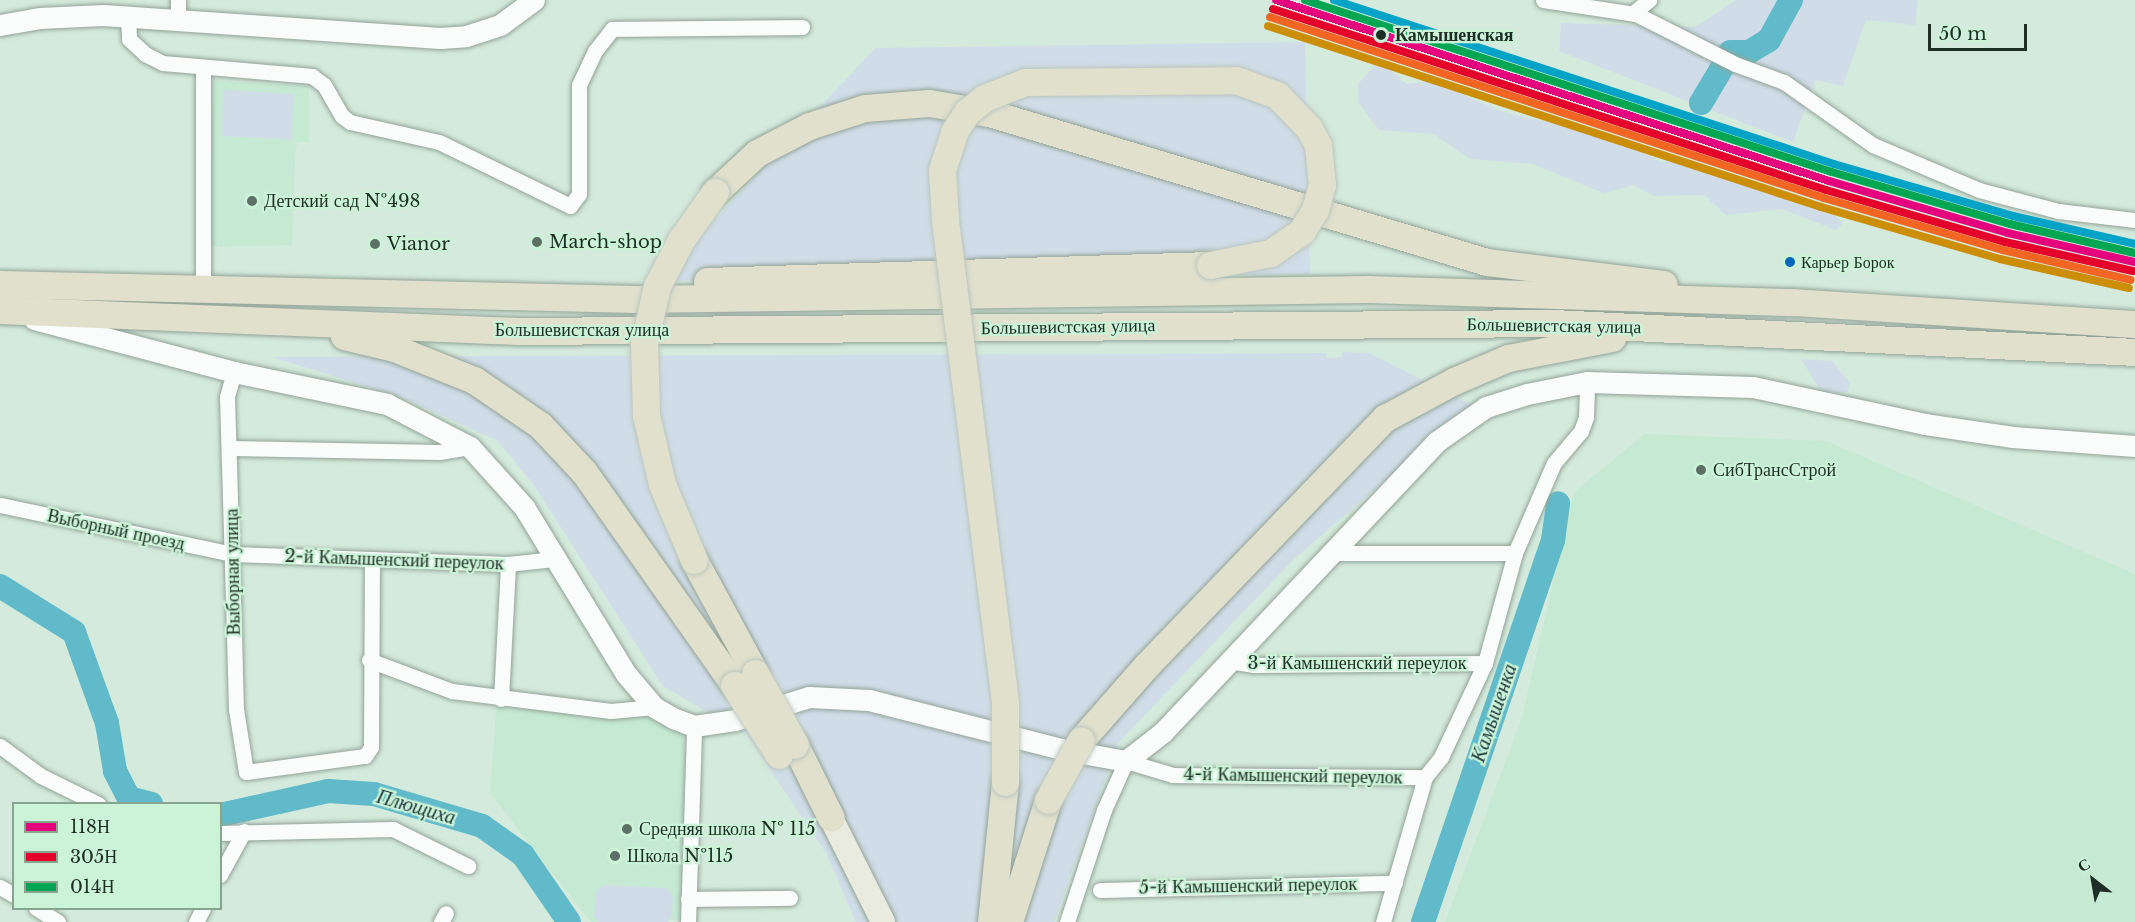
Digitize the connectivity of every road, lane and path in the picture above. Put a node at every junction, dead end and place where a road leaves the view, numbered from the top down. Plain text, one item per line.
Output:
1 (534, 0) edge
2 (1546, 0) edge
3 (1650, 0) edge
4 (178, 10) edge
5 (1634, 14) junction
6 (129, 17) junction
7 (0, 25) edge
8 (802, 27) dead end
9 (202, 68) junction
10 (2135, 220) edge
11 (0, 284) edge
12 (203, 291) junction
13 (425, 295) junction
14 (1751, 302) junction
15 (0, 310) edge
16 (278, 322) junction
17 (2135, 324) edge
18 (1697, 331) junction
19 (2135, 352) edge
20 (234, 372) junction
21 (1587, 382) junction
22 (2135, 446) edge
23 (470, 447) junction
24 (231, 448) junction
25 (0, 505) edge
26 (1331, 553) junction
27 (1515, 553) junction
28 (233, 554) junction
29 (554, 559) junction
30 (372, 561) junction
31 (508, 564) junction
32 (369, 660) junction
33 (1228, 661) junction
34 (1485, 663) junction
35 (744, 679) junction
36 (501, 699) junction
37 (654, 707) junction
38 (694, 726) junction
39 (0, 746) edge
40 (1126, 761) junction
41 (1425, 777) junction
42 (94, 802) edge
43 (831, 819) joint
44 (244, 831) junction
45 (222, 833) edge
46 (468, 866) dead end
47 (222, 871) edge
48 (1395, 883) junction
49 (1100, 890) dead end
50 (790, 898) dead end
51 (688, 899) junction
52 (38, 910) edge
53 (57, 922) edge
54 (688, 922) edge
55 (883, 922) edge
56 (991, 922) edge
57 (1009, 922) edge
58 (1067, 922) edge
59 (1383, 922) edge

1 - 4 street
2 - 5 street
3 - 5 street
4 - 6 street
5 - 10 street
6 - 7 street
6 - 9 street
8 - 9 street
9 - 12 street
11 - 12 highway, Большевистская улица
12 - 13 highway, Большевистская улица
13 - 14 highway, Большевистская улица
13 - 56 highway, bridge
14 - 17 highway, Большевистская улица
14 - 35 highway, bridge
15 - 16 highway, Большевистская улица
15 - 20 street
16 - 18 highway, Большевистская улица
16 - 35 highway
18 - 19 highway, Большевистская улица
18 - 57 highway, bridge
20 - 23 street
20 - 24 street, Выборная улица
21 - 22 street
21 - 26 street
21 - 27 street
23 - 24 street
23 - 29 street
24 - 28 street, Выборная улица
25 - 28 street, Выборный проезд
26 - 27 street
26 - 33 street
27 - 34 street
28 - 30 street, 2-й Камышенский переулок
28 - 32 street, Выборная улица
29 - 31 street, 2-й Камышенский переулок
29 - 37 street
30 - 31 street, 2-й Камышенский переулок
30 - 32 street
31 - 36 street
32 - 36 street
33 - 34 street, 3-й Камышенский переулок
33 - 40 street
34 - 41 street
35 - 43 highway, bridge
36 - 37 street
37 - 38 street
38 - 40 street
38 - 51 street
39 - 42 street
40 - 41 street, 4-й Камышенский переулок
40 - 58 street
41 - 48 street
43 - 55 main road
44 - 45 street
44 - 46 street
44 - 47 street
48 - 49 street, 5-й Камышенский переулок
48 - 59 street
50 - 51 street
51 - 54 street
52 - 53 street

